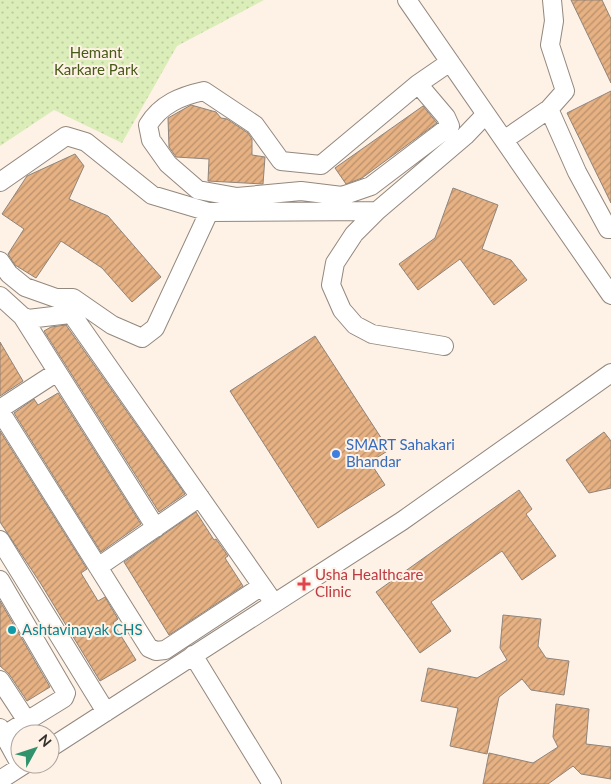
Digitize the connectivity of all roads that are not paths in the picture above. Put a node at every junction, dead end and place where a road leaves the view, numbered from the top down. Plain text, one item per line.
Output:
1 (407, 0) edge
2 (552, 0) edge
3 (450, 62) junction
4 (418, 84) junction
5 (549, 109) junction
6 (486, 114) junction
7 (504, 140) junction
8 (0, 182) edge
9 (377, 211) junction
10 (209, 212) junction
11 (611, 229) edge
12 (0, 261) edge
13 (611, 294) edge
14 (0, 296) edge
15 (22, 316) junction
16 (444, 346) dead end
17 (57, 372) junction
18 (611, 373) edge
19 (0, 410) edge
20 (200, 497) junction
21 (156, 528) junction
22 (0, 540) edge
23 (98, 567) junction
24 (0, 580) edge
25 (262, 586) junction
26 (274, 603) junction
27 (193, 655) junction
28 (0, 680) edge
29 (106, 712) junction
30 (26, 721) junction
31 (2, 732) edge
32 (60, 742) edge
33 (10, 745) edge
34 (272, 784) edge

1 - 3 street
2 - 5 street
3 - 4 street
3 - 6 street
4 - 4 street
5 - 7 street
5 - 11 street
6 - 7 street
6 - 9 street
7 - 13 street
8 - 10 street
9 - 10 street
9 - 16 street
10 - 12 street
14 - 15 street
15 - 17 street
15 - 20 street
17 - 19 street
17 - 21 street
18 - 26 street
19 - 23 street
20 - 21 street
20 - 25 street
21 - 23 street
22 - 29 street
23 - 25 street
24 - 30 street
25 - 26 street
26 - 27 street
27 - 29 street
27 - 34 street
28 - 30 street
29 - 32 street
30 - 31 street
31 - 33 street

